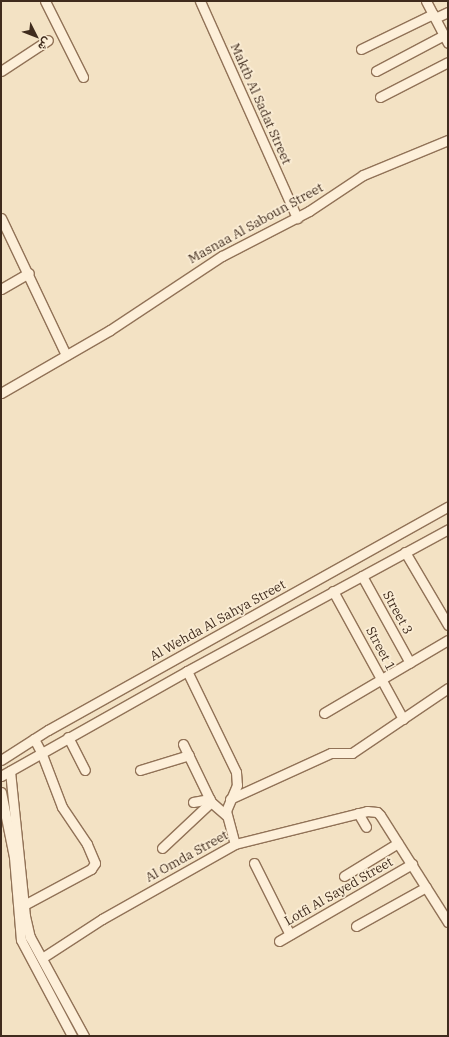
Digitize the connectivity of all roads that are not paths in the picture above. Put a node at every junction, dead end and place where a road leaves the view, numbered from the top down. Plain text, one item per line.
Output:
1 (45, 1) edge
2 (200, 1) edge
3 (426, 1) edge
4 (448, 12) edge
5 (434, 16) junction
6 (446, 39) edge
7 (48, 40) dead end
8 (361, 49) dead end
9 (448, 62) edge
10 (1, 71) edge
11 (376, 71) dead end
12 (83, 77) dead end
13 (380, 97) dead end
14 (448, 140) edge
15 (1, 218) edge
16 (297, 218) junction
17 (29, 273) junction
18 (1, 288) edge
19 (66, 355) junction
20 (1, 393) edge
21 (446, 511) edge
22 (448, 529) edge
23 (405, 552) junction
24 (362, 576) junction
25 (333, 591) junction
26 (298, 592) junction
27 (306, 606) junction
28 (448, 625) edge
29 (448, 640) edge
30 (410, 663) junction
31 (186, 671) junction
32 (382, 680) junction
33 (448, 688) edge
34 (324, 713) dead end
35 (403, 719) junction
36 (68, 737) junction
37 (34, 739) junction
38 (183, 744) dead end
39 (41, 752) junction
40 (189, 755) junction
41 (1, 760) edge
42 (85, 770) dead end
43 (140, 770) dead end
44 (10, 771) junction
45 (1, 776) edge
46 (1, 792) edge
47 (230, 798) junction
48 (211, 800) junction
49 (193, 802) dead end
50 (358, 813) junction
51 (227, 816) junction
52 (366, 827) dead end
53 (398, 842) junction
54 (235, 844) junction
55 (162, 848) dead end
56 (254, 863) dead end
57 (412, 864) junction
58 (344, 876) dead end
59 (426, 887) junction
60 (24, 905) junction
61 (448, 922) edge
62 (356, 926) dead end
63 (290, 935) junction
64 (279, 941) dead end
65 (42, 958) junction
66 (51, 974) junction
67 (41, 980) junction
68 (72, 1036) edge
69 (84, 1036) edge

1 - 12 street
2 - 16 street, Maktb Al Sadat Street
3 - 5 street
4 - 5 street
5 - 6 street
5 - 8 street
6 - 11 street
7 - 10 street
9 - 13 street
14 - 16 street, Masnaa Al Saboun Street
15 - 17 street
16 - 19 street, Masnaa Al Saboun Street
17 - 18 street
17 - 19 street
19 - 20 street, Masnaa Al Saboun Street
21 - 26 street, Al Wehda Al Sahya Street
22 - 23 street
23 - 24 street
23 - 28 street
24 - 25 street
24 - 30 street, Street 3
25 - 27 street
25 - 32 street, Street 1
26 - 27 street
26 - 37 street, Al Wehda Al Sahya Street
27 - 31 street
29 - 30 street
30 - 32 street
31 - 36 street
31 - 47 street
32 - 34 street
32 - 35 street, Street 1
33 - 35 street
35 - 47 street
36 - 39 street
36 - 42 street
37 - 39 street
37 - 41 street, Al Wehda Al Sahya Street
38 - 40 street
39 - 44 street
39 - 60 street
40 - 43 street
40 - 48 street
44 - 45 street
44 - 60 street
46 - 67 street
47 - 51 street
48 - 49 street
48 - 51 street
48 - 55 street
50 - 52 street
50 - 53 street, Al Omda Street
50 - 54 street, Al Omda Street
51 - 54 street
53 - 57 street
53 - 58 street
54 - 65 street, Al Omda Street
56 - 63 street
57 - 59 street
57 - 63 street, Lotfi Al Sayed Street
59 - 61 street
59 - 62 street
60 - 65 street
63 - 64 street, Lotfi Al Sayed Street
65 - 66 street
66 - 67 street
66 - 69 street
67 - 68 street

